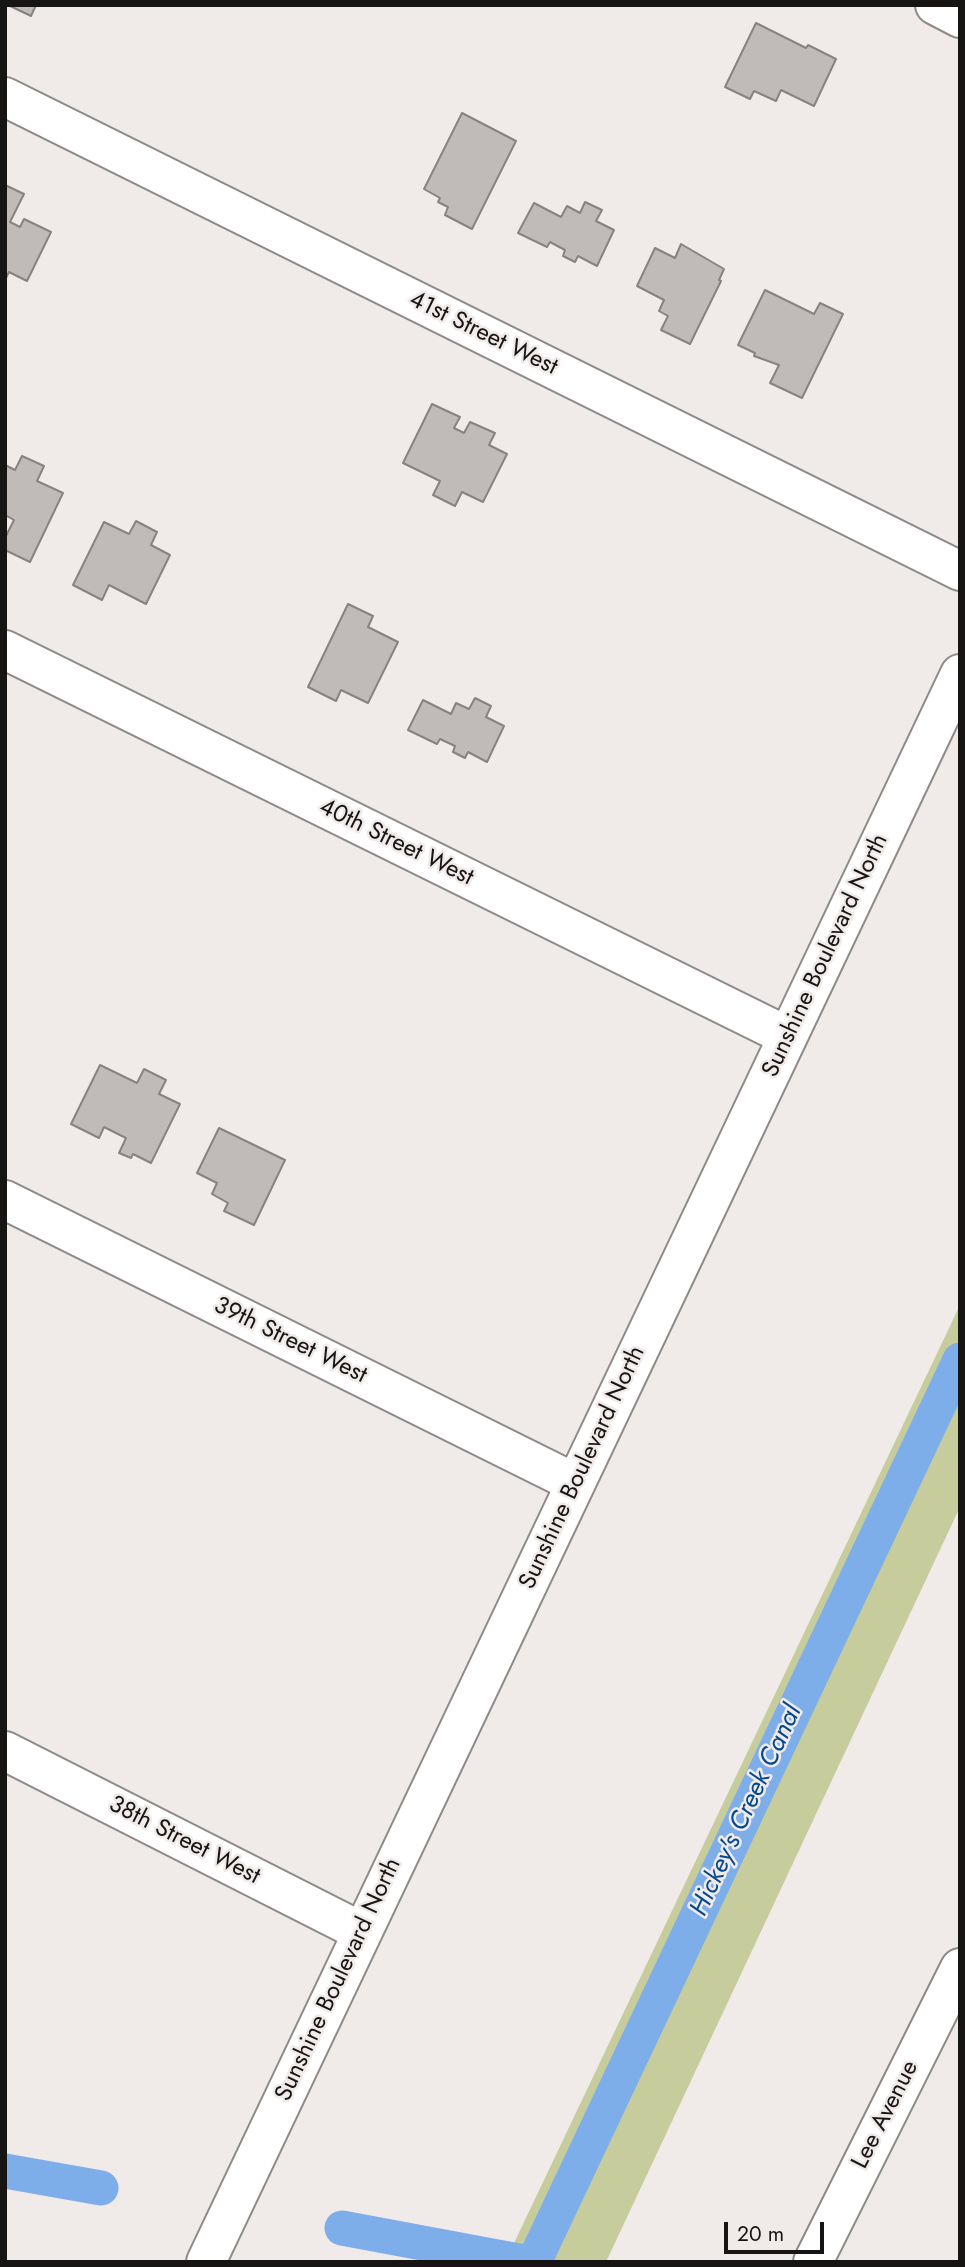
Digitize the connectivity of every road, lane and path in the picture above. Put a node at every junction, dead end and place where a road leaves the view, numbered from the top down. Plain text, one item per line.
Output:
1 (935, 5) edge
2 (960, 18) edge
3 (5, 97) edge
4 (960, 570) edge
5 (5, 650) edge
6 (960, 674) edge
7 (787, 1037) junction
8 (5, 1200) edge
9 (575, 1483) junction
10 (5, 1751) edge
11 (362, 1932) junction
12 (960, 1968) edge
13 (206, 2262) edge
14 (813, 2262) edge

1 - 2 street
3 - 4 street, 41st Street West
5 - 7 street, 40th Street West
6 - 7 street, Sunshine Boulevard North
7 - 9 street, Sunshine Boulevard North
8 - 9 street, 39th Street West
9 - 11 street, Sunshine Boulevard North
10 - 11 street, 38th Street West
11 - 13 street, Sunshine Boulevard North
12 - 14 street, Lee Avenue

